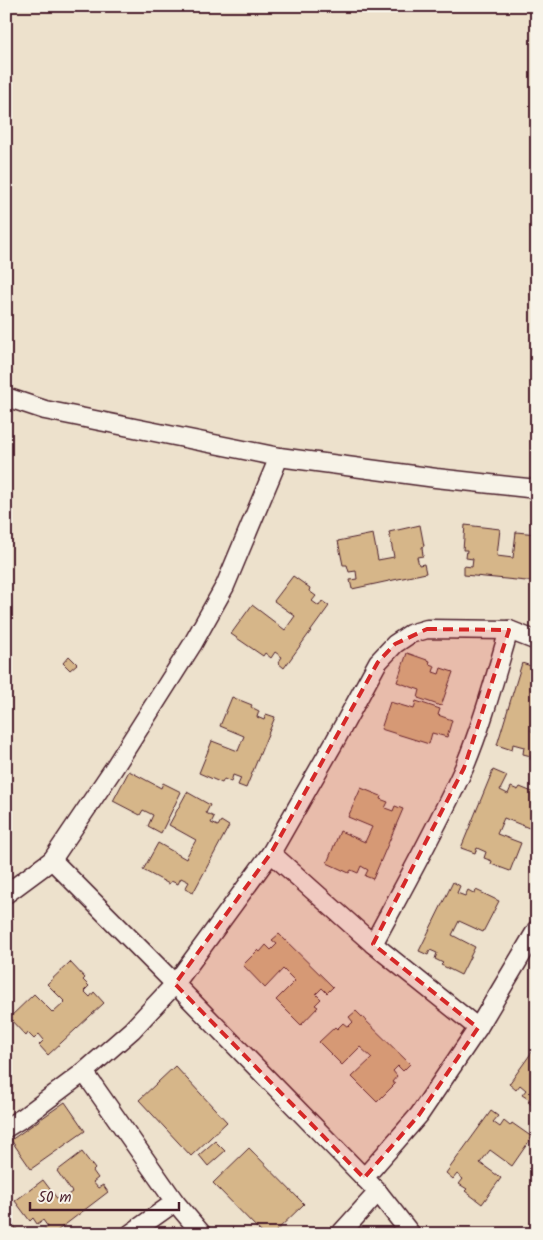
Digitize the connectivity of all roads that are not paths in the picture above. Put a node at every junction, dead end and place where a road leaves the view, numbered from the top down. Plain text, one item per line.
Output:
1 (6, 397) edge
2 (279, 456) junction
3 (537, 489) edge
4 (509, 630) junction
5 (537, 641) edge
6 (271, 853) junction
7 (52, 860) junction
8 (6, 894) edge
9 (537, 929) edge
10 (372, 944) junction
11 (175, 984) junction
12 (478, 1028) junction
13 (84, 1072) junction
14 (6, 1128) edge
15 (364, 1178) junction
16 (378, 1192) junction
17 (175, 1202) junction
18 (130, 1234) edge
19 (202, 1234) edge
20 (340, 1234) edge
21 (411, 1234) edge

1 - 2 street
2 - 3 street
2 - 7 street
4 - 5 street
4 - 6 street
4 - 10 street
6 - 10 street
6 - 11 street
7 - 8 street
7 - 11 street
9 - 12 street
10 - 12 street
11 - 13 street
11 - 15 street
12 - 15 street
13 - 14 street
13 - 17 street
15 - 16 street
16 - 20 street
16 - 21 street
17 - 18 street
17 - 19 street

